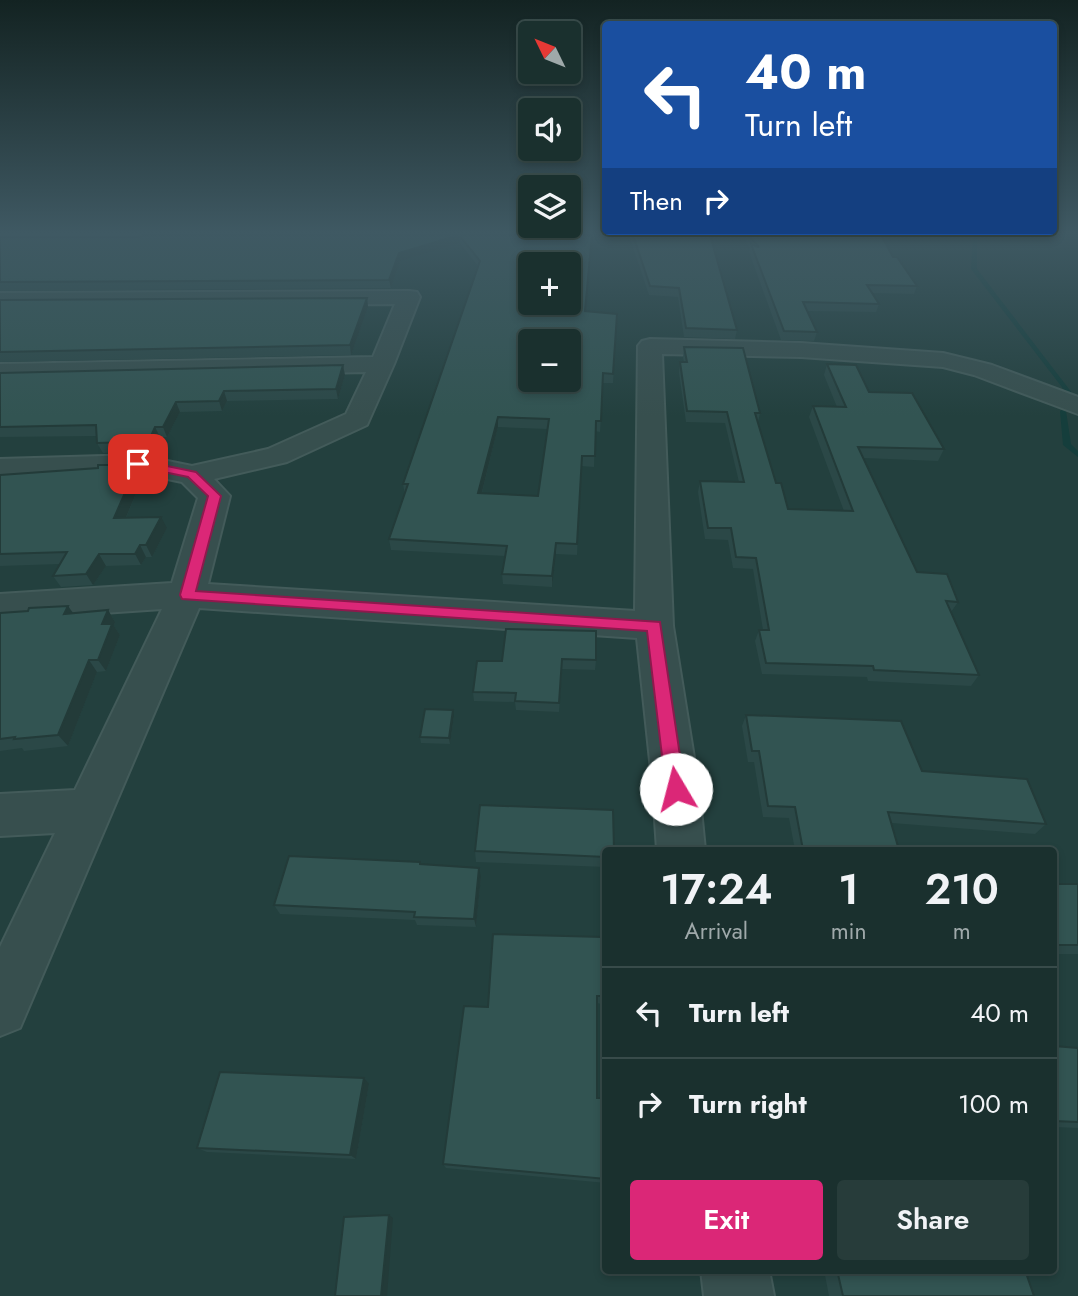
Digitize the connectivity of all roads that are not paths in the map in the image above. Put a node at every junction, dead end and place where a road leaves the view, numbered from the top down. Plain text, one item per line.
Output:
1 (0, 300) edge
2 (382, 364) junction
3 (0, 372) edge
4 (1078, 406) edge
5 (0, 468) edge
6 (192, 474) junction
7 (187, 595) junction
8 (0, 607) edge
9 (654, 626) junction
10 (92, 810) junction
11 (0, 815) edge
12 (681, 847) edge
13 (0, 1008) edge
14 (735, 1274) edge
15 (739, 1296) edge

1 - 2 street
2 - 3 street
2 - 6 street
4 - 9 street
5 - 6 street
6 - 7 street
7 - 8 street
7 - 9 street
7 - 10 street
9 - 12 street
10 - 11 street
10 - 13 street
14 - 15 street

